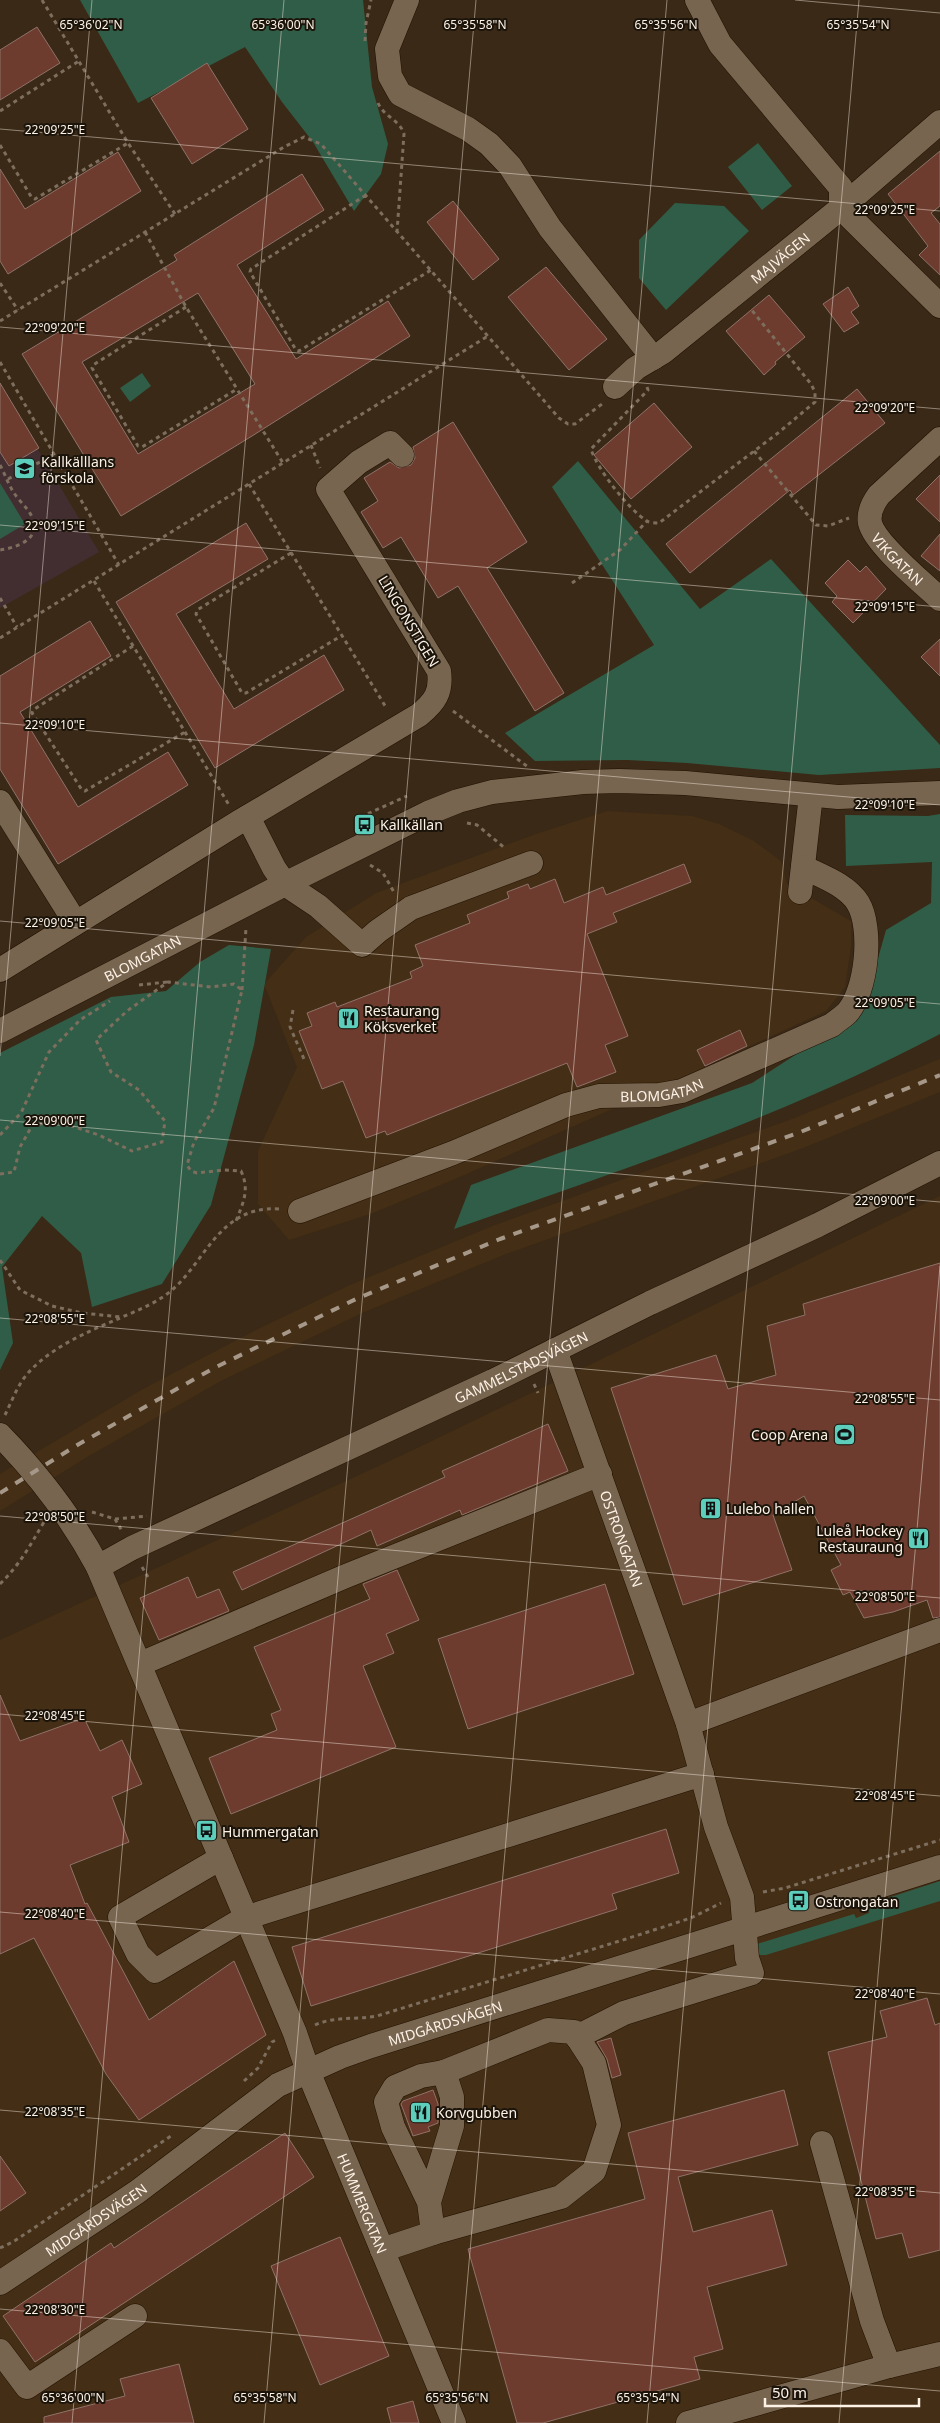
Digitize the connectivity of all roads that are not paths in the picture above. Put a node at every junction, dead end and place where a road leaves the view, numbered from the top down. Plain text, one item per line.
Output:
1 (407, 0) edge
2 (697, 0) edge
3 (940, 122) edge
4 (841, 208) junction
5 (940, 306) edge
6 (653, 358) junction
7 (615, 387) road end
8 (940, 439) edge
9 (402, 455) dead end
10 (940, 599) edge
11 (940, 793) edge
12 (811, 795) junction
13 (0, 802) edge
14 (239, 816) junction
15 (531, 864) road end
16 (803, 868) junction
17 (285, 884) junction
18 (800, 892) dead end
19 (75, 922) junction
20 (0, 970) edge
21 (0, 1032) edge
22 (940, 1163) edge
23 (300, 1211) road end
24 (555, 1350) junction
25 (2, 1426) edge
26 (600, 1474) junction
27 (98, 1567) junction
28 (940, 1630) edge
29 (140, 1664) junction
30 (688, 1724) junction
31 (702, 1774) junction
32 (221, 1858) junction
33 (940, 1867) edge
34 (245, 1918) junction
35 (745, 1928) junction
36 (577, 2037) junction
37 (308, 2071) junction
38 (444, 2072) junction
39 (822, 2143) dead end
40 (429, 2202) junction
41 (433, 2233) junction
42 (382, 2250) junction
43 (0, 2283) edge
44 (135, 2316) dead end
45 (0, 2351) edge
46 (940, 2354) edge
47 (889, 2366) junction
48 (454, 2423) edge
49 (688, 2423) edge

1 - 6 street
2 - 4 street
3 - 4 street, MAJVÄGEN
4 - 5 street
4 - 6 street, MAJVÄGEN
6 - 7 street, MAJVÄGEN
8 - 10 street, VIKGATAN
9 - 14 street, LINGONSTIGEN
11 - 12 street, BLOMGATAN
12 - 16 street
12 - 17 street, BLOMGATAN
13 - 19 street
14 - 17 street
14 - 19 street
15 - 17 street
16 - 18 street
16 - 23 street, BLOMGATAN
17 - 21 street, BLOMGATAN
19 - 20 street
22 - 24 street, GAMMELSTADSVÄGEN
24 - 26 street, OSTRONGATAN
24 - 27 street, GAMMELSTADSVÄGEN
25 - 27 street, HUMMERGATAN
26 - 29 street
26 - 30 street, OSTRONGATAN
27 - 29 street, HUMMERGATAN
28 - 30 street
29 - 32 street, HUMMERGATAN
30 - 31 street, OSTRONGATAN
31 - 34 street
31 - 35 street, OSTRONGATAN
32 - 34 street, HUMMERGATAN
32 - 34 street
33 - 35 street, MIDGÅRDSVÄGEN
34 - 37 street, HUMMERGATAN
35 - 36 street, OSTRONGATAN
35 - 37 street, MIDGÅRDSVÄGEN
36 - 38 street
36 - 41 street
37 - 42 street, HUMMERGATAN
37 - 43 street, MIDGÅRDSVÄGEN
38 - 40 street
38 - 40 street
39 - 47 street
40 - 41 street
41 - 42 street
42 - 48 street, HUMMERGATAN
44 - 45 street
46 - 47 street
47 - 49 street

